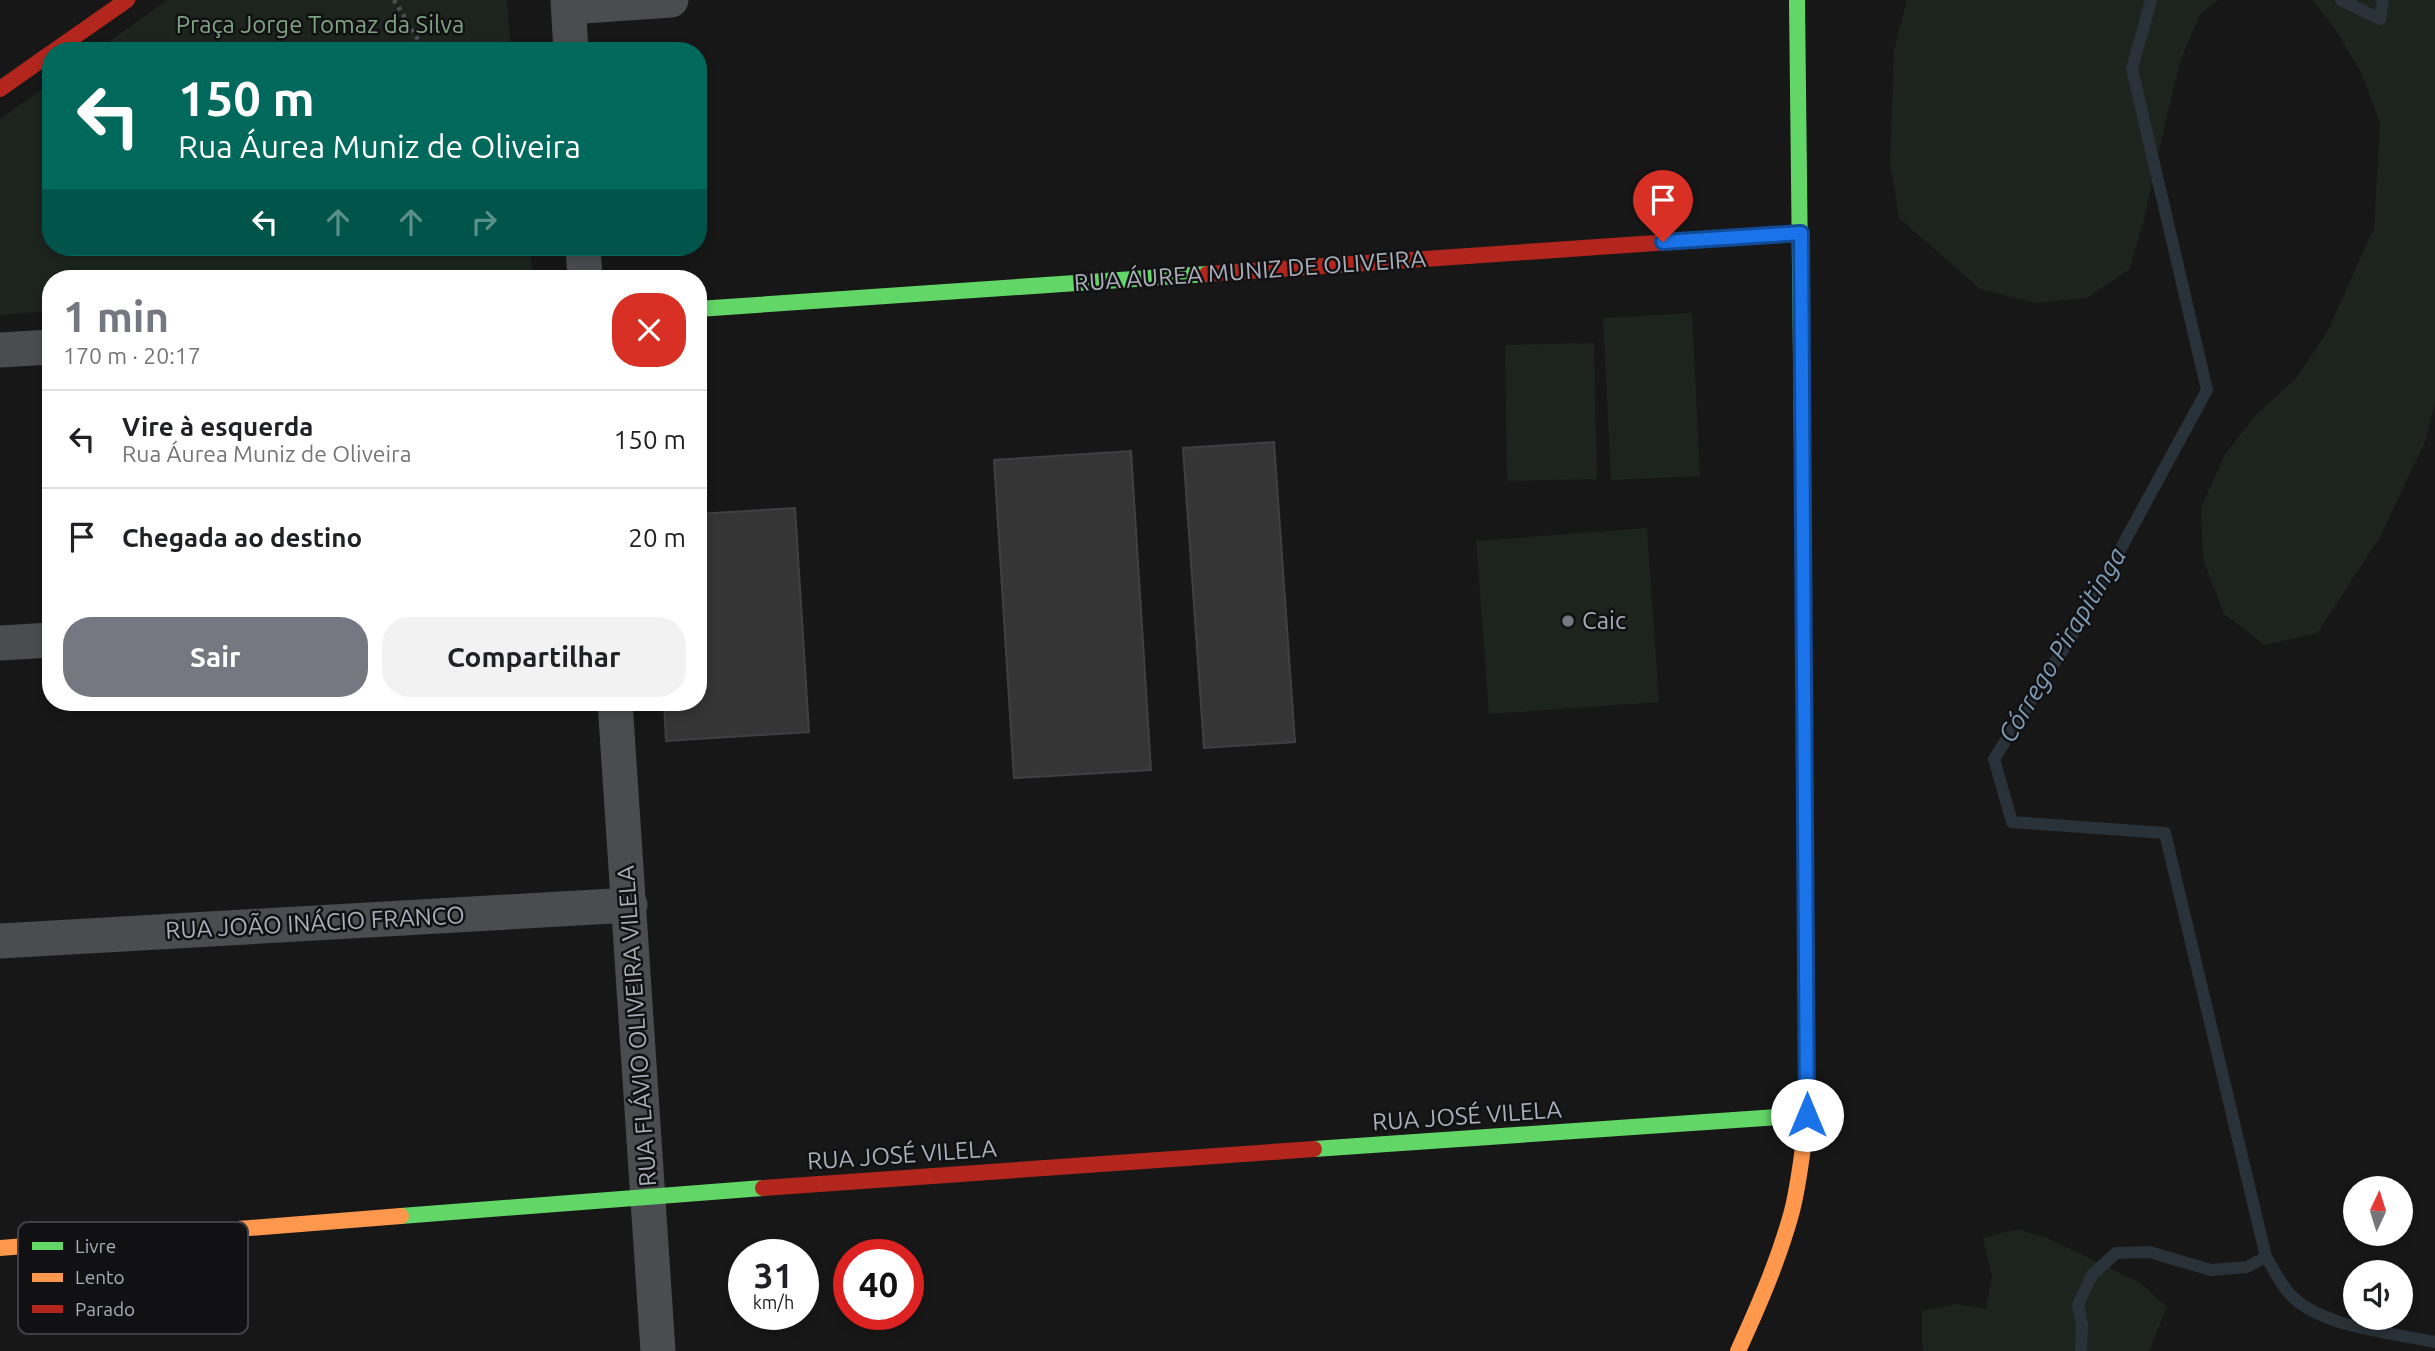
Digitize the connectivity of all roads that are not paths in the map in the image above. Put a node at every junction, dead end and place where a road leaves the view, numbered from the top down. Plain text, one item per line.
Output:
1 (127, 0) edge
2 (671, 0) edge
3 (1797, 0) edge
4 (568, 3) edge
5 (67, 42) edge
6 (570, 42) edge
7 (42, 60) edge
8 (0, 89) edge
9 (1801, 233) junction
10 (707, 308) edge
11 (42, 348) edge
12 (0, 350) edge
13 (42, 641) edge
14 (0, 643) edge
15 (616, 711) edge
16 (630, 905) junction
17 (0, 941) edge
18 (1807, 1115) junction
19 (648, 1196) junction
20 (248, 1228) edge
21 (18, 1247) edge
22 (0, 1248) edge
23 (658, 1351) edge
24 (1738, 1351) edge

1 - 5 street
2 - 4 street
3 - 9 street
4 - 6 street
7 - 8 street
9 - 10 street, RUA ÁUREA MUNIZ DE OLIVEIRA
9 - 18 street
11 - 12 street
13 - 14 street
15 - 16 street, RUA FLÁVIO OLIVEIRA VILELA
16 - 17 street, RUA JOÃO INÁCIO FRANCO
16 - 19 street, RUA FLÁVIO OLIVEIRA VILELA
18 - 19 street, RUA JOSÉ VILELA
18 - 24 street
19 - 20 street, RUA JOSÉ VILELA
19 - 23 street, RUA FLÁVIO OLIVEIRA VILELA
21 - 22 street, RUA JOSÉ VILELA

